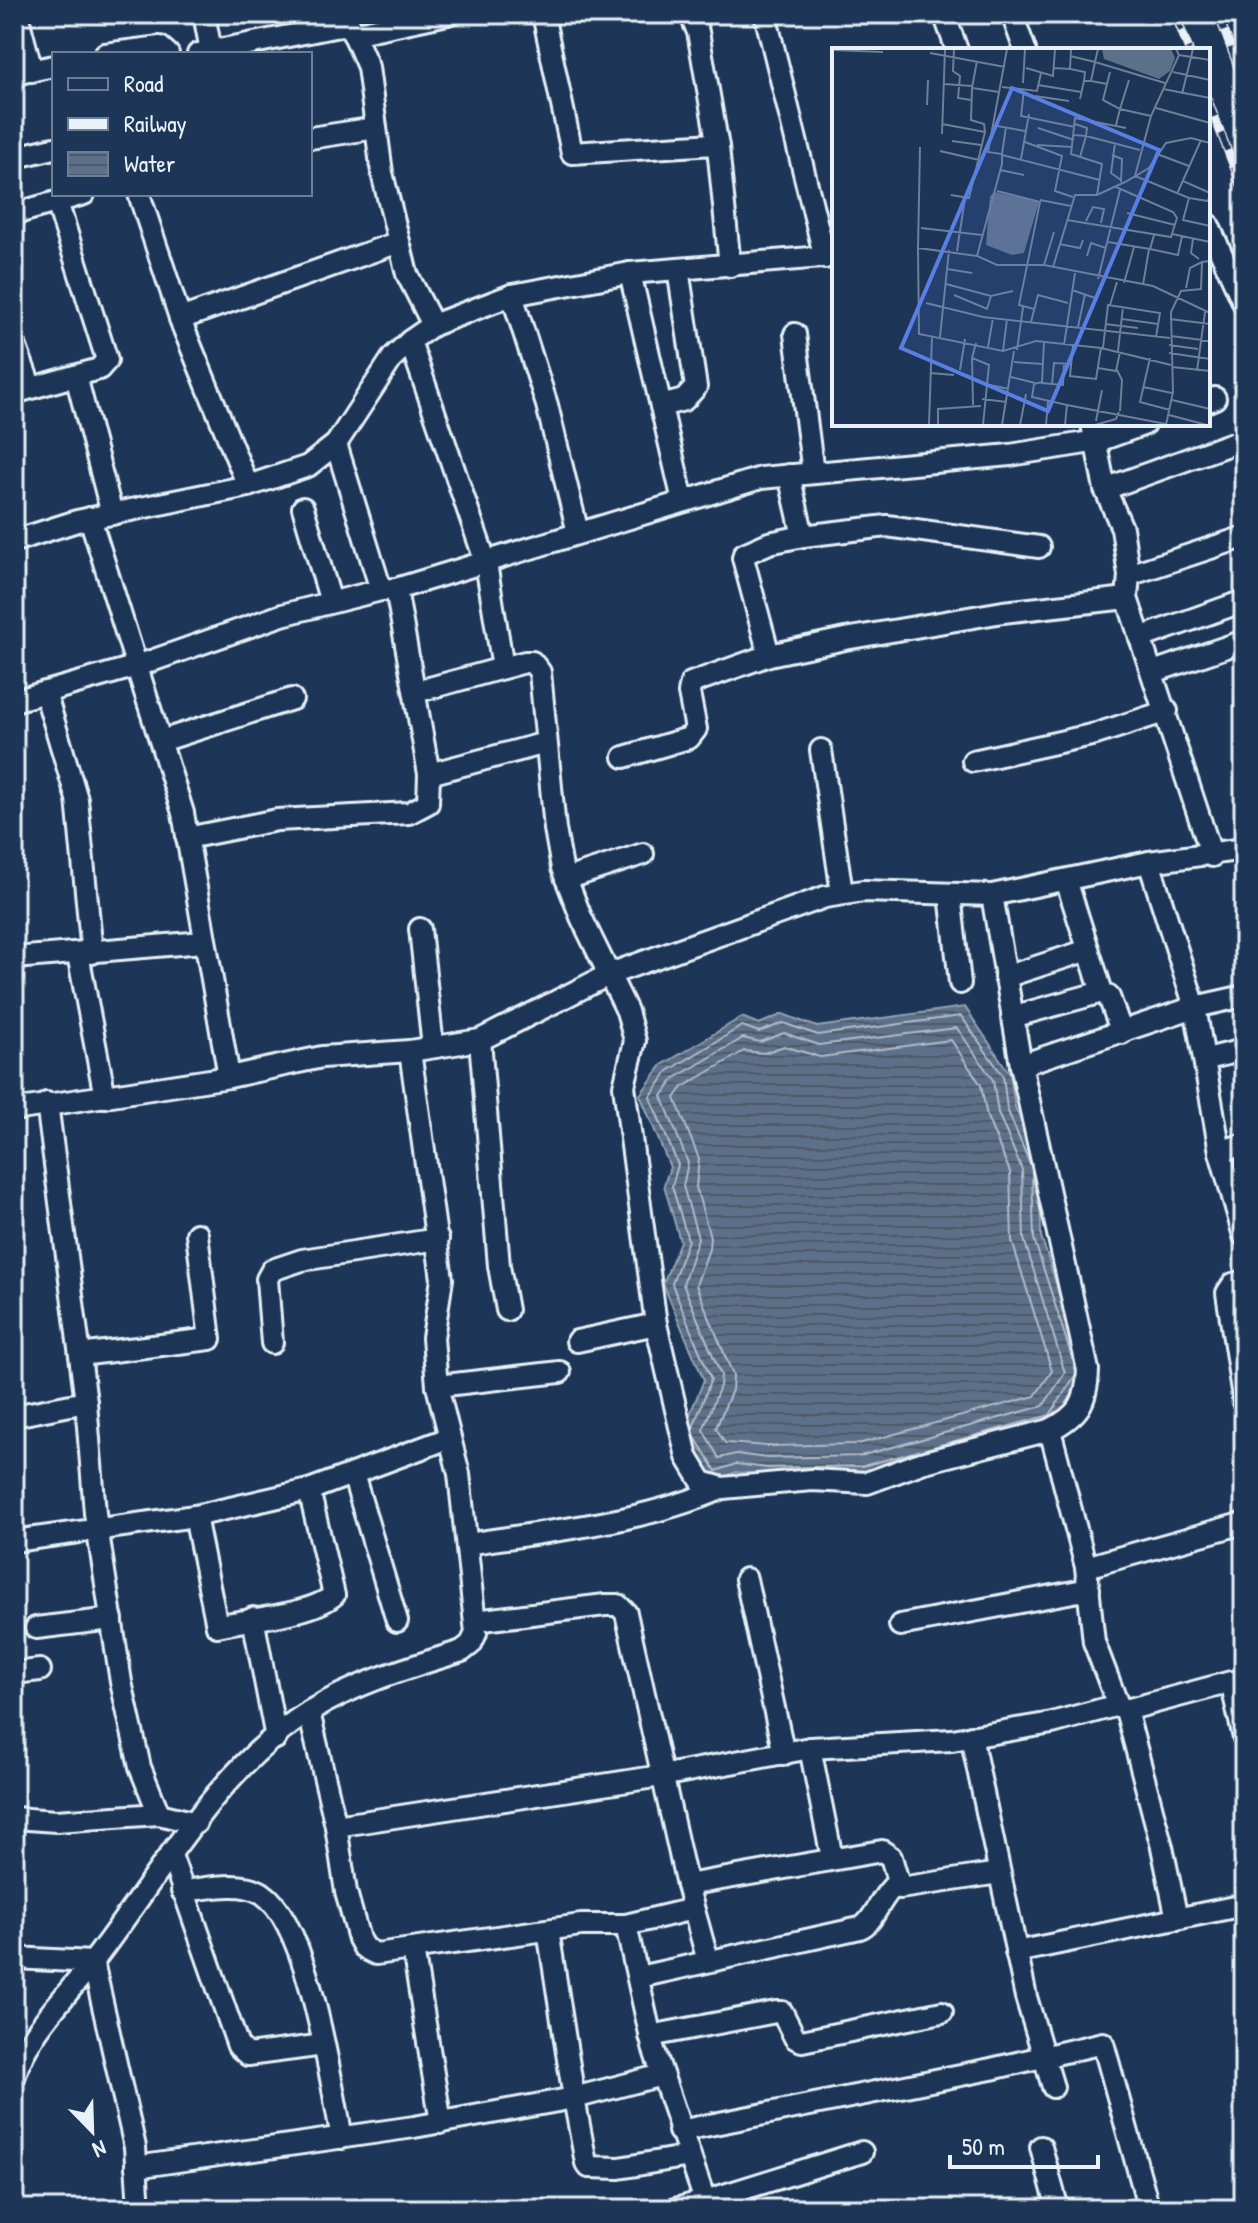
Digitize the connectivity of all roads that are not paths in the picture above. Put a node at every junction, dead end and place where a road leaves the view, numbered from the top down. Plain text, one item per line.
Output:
1 (17, 14) edge
2 (204, 14) edge
3 (448, 14) edge
4 (543, 14) edge
5 (690, 14) edge
6 (944, 14) edge
7 (1012, 14) edge
8 (766, 18) dead end
9 (349, 24) edge
10 (956, 48) edge
11 (1024, 48) edge
12 (116, 52) edge
13 (166, 52) edge
14 (205, 52) edge
15 (210, 52) edge
16 (52, 66) edge
17 (23, 72) edge
18 (376, 128) junction
19 (312, 138) edge
20 (718, 147) junction
21 (52, 148) edge
22 (20, 156) dead end
23 (77, 196) edge
24 (140, 196) edge
25 (57, 202) junction
26 (14, 214) edge
27 (1210, 228) edge
28 (399, 242) junction
29 (830, 257) edge
30 (730, 266) junction
31 (678, 269) junction
32 (630, 273) junction
33 (512, 295) junction
34 (1244, 304) edge
35 (180, 319) junction
36 (433, 325) junction
37 (795, 334) dead end
38 (410, 341) junction
39 (14, 342) edge
40 (76, 376) junction
41 (23, 390) edge
42 (661, 406) junction
43 (1134, 426) edge
44 (1095, 433) edge
45 (336, 444) junction
46 (1230, 444) dead end
47 (813, 473) junction
48 (789, 475) junction
49 (248, 486) junction
50 (1105, 489) junction
51 (683, 501) junction
52 (303, 508) dead end
53 (112, 514) junction
54 (90, 518) junction
55 (578, 533) junction
56 (15, 536) edge
57 (803, 536) junction
58 (1244, 537) edge
59 (1039, 547) dead end
60 (486, 563) junction
61 (1129, 575) junction
62 (389, 589) junction
63 (1127, 598) junction
64 (1244, 601) edge
65 (331, 602) junction
66 (1140, 638) junction
67 (1244, 641) edge
68 (769, 655) junction
69 (137, 666) junction
70 (503, 668) junction
71 (1153, 672) junction
72 (45, 692) junction
73 (415, 692) junction
74 (292, 699) dead end
75 (14, 701) edge
76 (1167, 711) junction
77 (161, 741) junction
78 (546, 743) junction
79 (821, 750) dead end
80 (624, 757) dead end
81 (973, 761) dead end
82 (429, 774) junction
83 (187, 838) junction
84 (1244, 849) edge
85 (643, 854) dead end
86 (1212, 856) junction
87 (1149, 862) junction
88 (566, 879) junction
89 (1066, 880) junction
90 (842, 893) junction
91 (950, 894) junction
92 (992, 895) junction
93 (420, 929) dead end
94 (203, 942) junction
95 (1088, 950) junction
96 (85, 953) junction
97 (14, 958) edge
98 (610, 974) junction
99 (1005, 977) junction
100 (960, 983) dead end
101 (1102, 992) junction
102 (1244, 996) edge
103 (1195, 1007) junction
104 (1012, 1017) junction
105 (1122, 1033) junction
106 (480, 1040) junction
107 (433, 1047) junction
108 (1244, 1050) edge
109 (410, 1051) junction
110 (1206, 1059) junction
111 (1021, 1065) junction
112 (229, 1077) junction
113 (105, 1097) junction
114 (47, 1103) junction
115 (14, 1110) edge
116 (1244, 1144) edge
117 (1220, 1152) junction
118 (1237, 1186) edge
119 (197, 1234) dead end
120 (1244, 1236) edge
121 (438, 1239) junction
122 (1244, 1281) edge
123 (507, 1310) dead end
124 (656, 1324) junction
125 (577, 1341) dead end
126 (272, 1343) dead end
127 (80, 1355) junction
128 (560, 1372) dead end
129 (437, 1386) junction
130 (86, 1402) junction
131 (1244, 1404) edge
132 (14, 1416) edge
133 (1050, 1430) junction
134 (449, 1438) junction
135 (353, 1474) junction
136 (723, 1488) junction
137 (309, 1490) junction
138 (195, 1516) junction
139 (1244, 1523) edge
140 (97, 1529) junction
141 (14, 1541) edge
142 (467, 1544) junction
143 (1086, 1567) junction
144 (746, 1579) dead end
145 (1089, 1589) junction
146 (253, 1618) junction
147 (112, 1619) junction
148 (397, 1621) dead end
149 (475, 1621) junction
150 (900, 1625) dead end
151 (36, 1628) dead end
152 (40, 1670) dead end
153 (14, 1673) edge
154 (1237, 1681) edge
155 (1122, 1708) junction
156 (309, 1712) junction
157 (971, 1736) junction
158 (276, 1738) junction
159 (1244, 1738) edge
160 (810, 1748) junction
161 (784, 1754) junction
162 (661, 1776) junction
163 (159, 1814) junction
164 (14, 1818) edge
165 (196, 1823) junction
166 (336, 1826) junction
167 (171, 1855) junction
168 (832, 1858) junction
169 (999, 1873) junction
170 (897, 1883) junction
171 (687, 1885) junction
172 (182, 1891) junction
173 (1244, 1905) edge
174 (693, 1909) junction
175 (1177, 1919) junction
176 (626, 1925) junction
177 (548, 1930) junction
178 (413, 1949) junction
179 (1016, 1952) junction
180 (14, 1958) edge
181 (708, 1961) junction
182 (93, 1962) junction
183 (639, 1977) junction
184 (942, 2012) dead end
185 (650, 2036) junction
186 (324, 2045) junction
187 (1044, 2056) junction
188 (662, 2075) junction
189 (14, 2078) edge
190 (1053, 2087) dead end
191 (574, 2098) junction
192 (441, 2123) junction
193 (679, 2131) junction
194 (342, 2138) junction
195 (1041, 2147) dead end
196 (862, 2152) dead end
197 (690, 2156) junction
198 (136, 2167) junction
199 (702, 2204) edge
200 (139, 2209) edge
201 (675, 2209) edge
202 (1058, 2209) edge
203 (1149, 2209) edge

1 - 17 street
2 - 14 street
3 - 9 street
4 - 20 street
5 - 20 street
6 - 10 street
7 - 11 street
8 - 29 street
9 - 15 street
9 - 18 street
12 - 13 street
16 - 17 street
18 - 19 street
18 - 28 street
20 - 30 street
21 - 22 street
23 - 25 street
24 - 35 street
25 - 26 street
25 - 40 street
27 - 34 street
28 - 35 street
28 - 36 street
29 - 30 street
30 - 31 street
31 - 32 street
31 - 42 street
32 - 33 street
32 - 42 street
33 - 36 street
33 - 55 street
35 - 49 street
36 - 38 street
37 - 47 street
38 - 45 street
38 - 60 street
39 - 41 street
40 - 41 street
40 - 53 street
42 - 51 street
43 - 44 street
44 - 47 street
44 - 50 street
45 - 49 street
45 - 62 street
46 - 50 street
47 - 48 street
48 - 51 street
48 - 57 street
49 - 53 street
50 - 61 street
51 - 55 street
52 - 65 street
53 - 54 street
54 - 56 street
54 - 69 street
55 - 60 street
57 - 59 street
57 - 68 street
58 - 61 street
60 - 62 street
60 - 70 street
61 - 63 street
62 - 65 street
62 - 73 street
63 - 66 street
63 - 68 street
64 - 66 street
65 - 69 street
66 - 71 street
67 - 71 street
68 - 80 street
69 - 72 street
69 - 77 street
70 - 73 street
70 - 78 street
71 - 76 street
72 - 75 street
72 - 96 street
73 - 82 street
74 - 77 street
76 - 81 street
76 - 86 street
77 - 83 street
78 - 82 street
78 - 88 street
79 - 90 street
82 - 83 street
83 - 94 street
84 - 86 street
85 - 88 street
86 - 87 street
87 - 89 street
87 - 103 street
88 - 98 street
89 - 92 street
89 - 95 street
90 - 91 street
90 - 98 street
91 - 92 street
91 - 100 street
92 - 99 street
93 - 107 street
94 - 96 street
94 - 112 street
95 - 99 street
95 - 101 street
96 - 97 street
96 - 113 street
98 - 106 street
98 - 124 street
99 - 104 street
101 - 104 street
101 - 105 street
102 - 103 street
103 - 105 street
103 - 110 street
104 - 111 street
105 - 111 street
106 - 107 street
106 - 123 street
107 - 109 street
108 - 110 street
109 - 112 street
109 - 121 street
110 - 117 street
111 - 133 street
112 - 113 street
113 - 114 street
114 - 115 street
114 - 127 street
116 - 117 street
117 - 118 street
118 - 120 street
119 - 127 street
121 - 126 street
121 - 129 street
122 - 131 street
124 - 125 street
124 - 136 street
127 - 130 street
128 - 129 street
129 - 134 street
130 - 132 street
130 - 140 street
133 - 136 street
133 - 143 street
134 - 135 street
134 - 142 street
135 - 137 street
135 - 148 street
136 - 142 street
137 - 138 street
137 - 146 street
138 - 140 street
138 - 146 street
139 - 143 street
140 - 141 street
140 - 147 street
142 - 149 street
143 - 145 street
144 - 161 street
145 - 150 street
145 - 155 street
146 - 158 street
147 - 151 street
147 - 163 street
149 - 156 street
149 - 162 street
152 - 153 street
154 - 155 street
154 - 159 street
155 - 157 street
155 - 175 street
156 - 158 street
156 - 166 street
157 - 160 street
157 - 169 street
158 - 165 street
160 - 161 street
160 - 168 street
161 - 162 street
162 - 166 street
162 - 171 street
163 - 164 street
163 - 165 street
165 - 167 street
166 - 178 street
167 - 172 street
167 - 182 street
168 - 170 street
168 - 171 street
169 - 170 street
169 - 179 street
170 - 181 street
171 - 174 street
172 - 186 street
172 - 186 street
173 - 175 street
174 - 176 street
174 - 181 street
175 - 179 street
176 - 177 street
176 - 183 street
177 - 178 street
177 - 191 street
178 - 192 street
179 - 187 street
180 - 182 street
181 - 183 street
182 - 189 street
182 - 198 street
183 - 185 street
184 - 185 street
185 - 188 street
186 - 194 street
187 - 190 street
187 - 193 street
187 - 203 street
188 - 191 street
188 - 193 street
191 - 192 street
191 - 197 street
192 - 194 street
193 - 197 street
194 - 198 street
195 - 202 street
196 - 199 street
197 - 199 street
198 - 200 street
199 - 201 street

